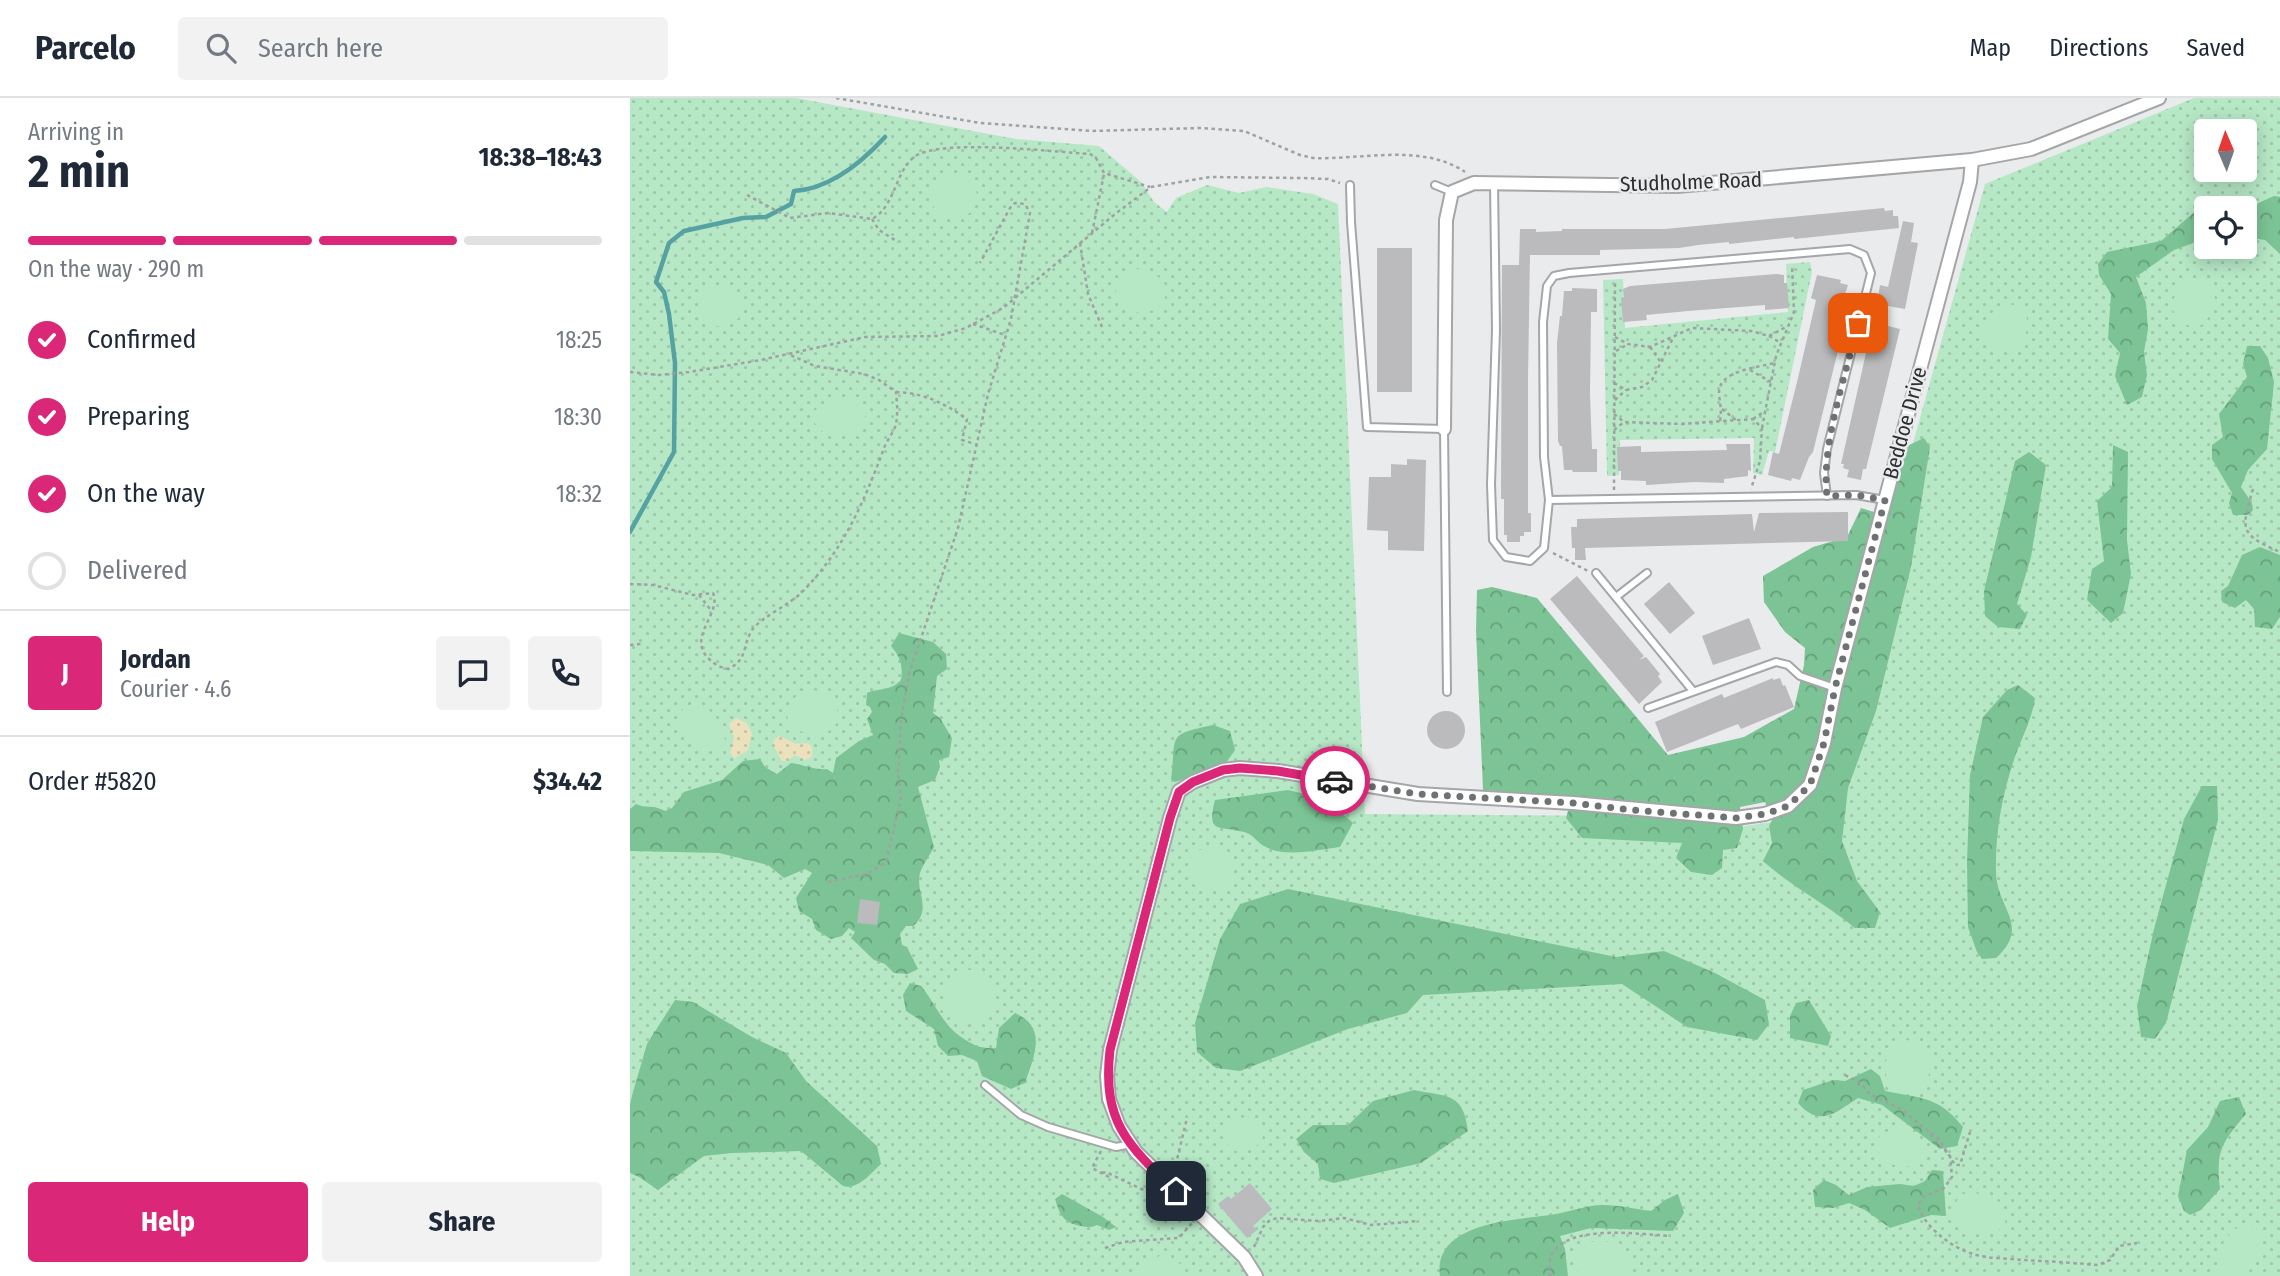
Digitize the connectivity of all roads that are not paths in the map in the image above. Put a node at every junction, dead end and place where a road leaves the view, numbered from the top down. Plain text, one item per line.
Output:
1 (2159, 98) edge
2 (1972, 160) junction
3 (1494, 183) junction
4 (1350, 185) dead end
5 (1435, 185) dead end
6 (1452, 192) junction
7 (1444, 429) junction
8 (1827, 496) junction
9 (1549, 500) junction
10 (1885, 500) junction
11 (1596, 573) road end
12 (1647, 573) dead end
13 (1616, 597) junction
14 (1835, 688) junction
15 (1693, 691) junction
16 (1447, 692) dead end
17 (1648, 708) dead end
18 (985, 1085) dead end
19 (1130, 1144) junction
20 (1256, 1276) edge

1 - 2 street, Studholme Road
2 - 3 street, Studholme Road
2 - 10 street, Beddoe Drive
3 - 6 street, Studholme Road
3 - 9 lane
4 - 7 lane
5 - 6 lane
6 - 7 street
7 - 16 lane
8 - 9 lane
8 - 9 lane
8 - 10 lane
10 - 14 street, Beddoe Drive
11 - 13 lane
12 - 13 lane
13 - 15 lane
14 - 15 lane
14 - 19 street, Beddoe Drive
15 - 17 lane
18 - 19 lane
19 - 20 street, Beddoe Drive

